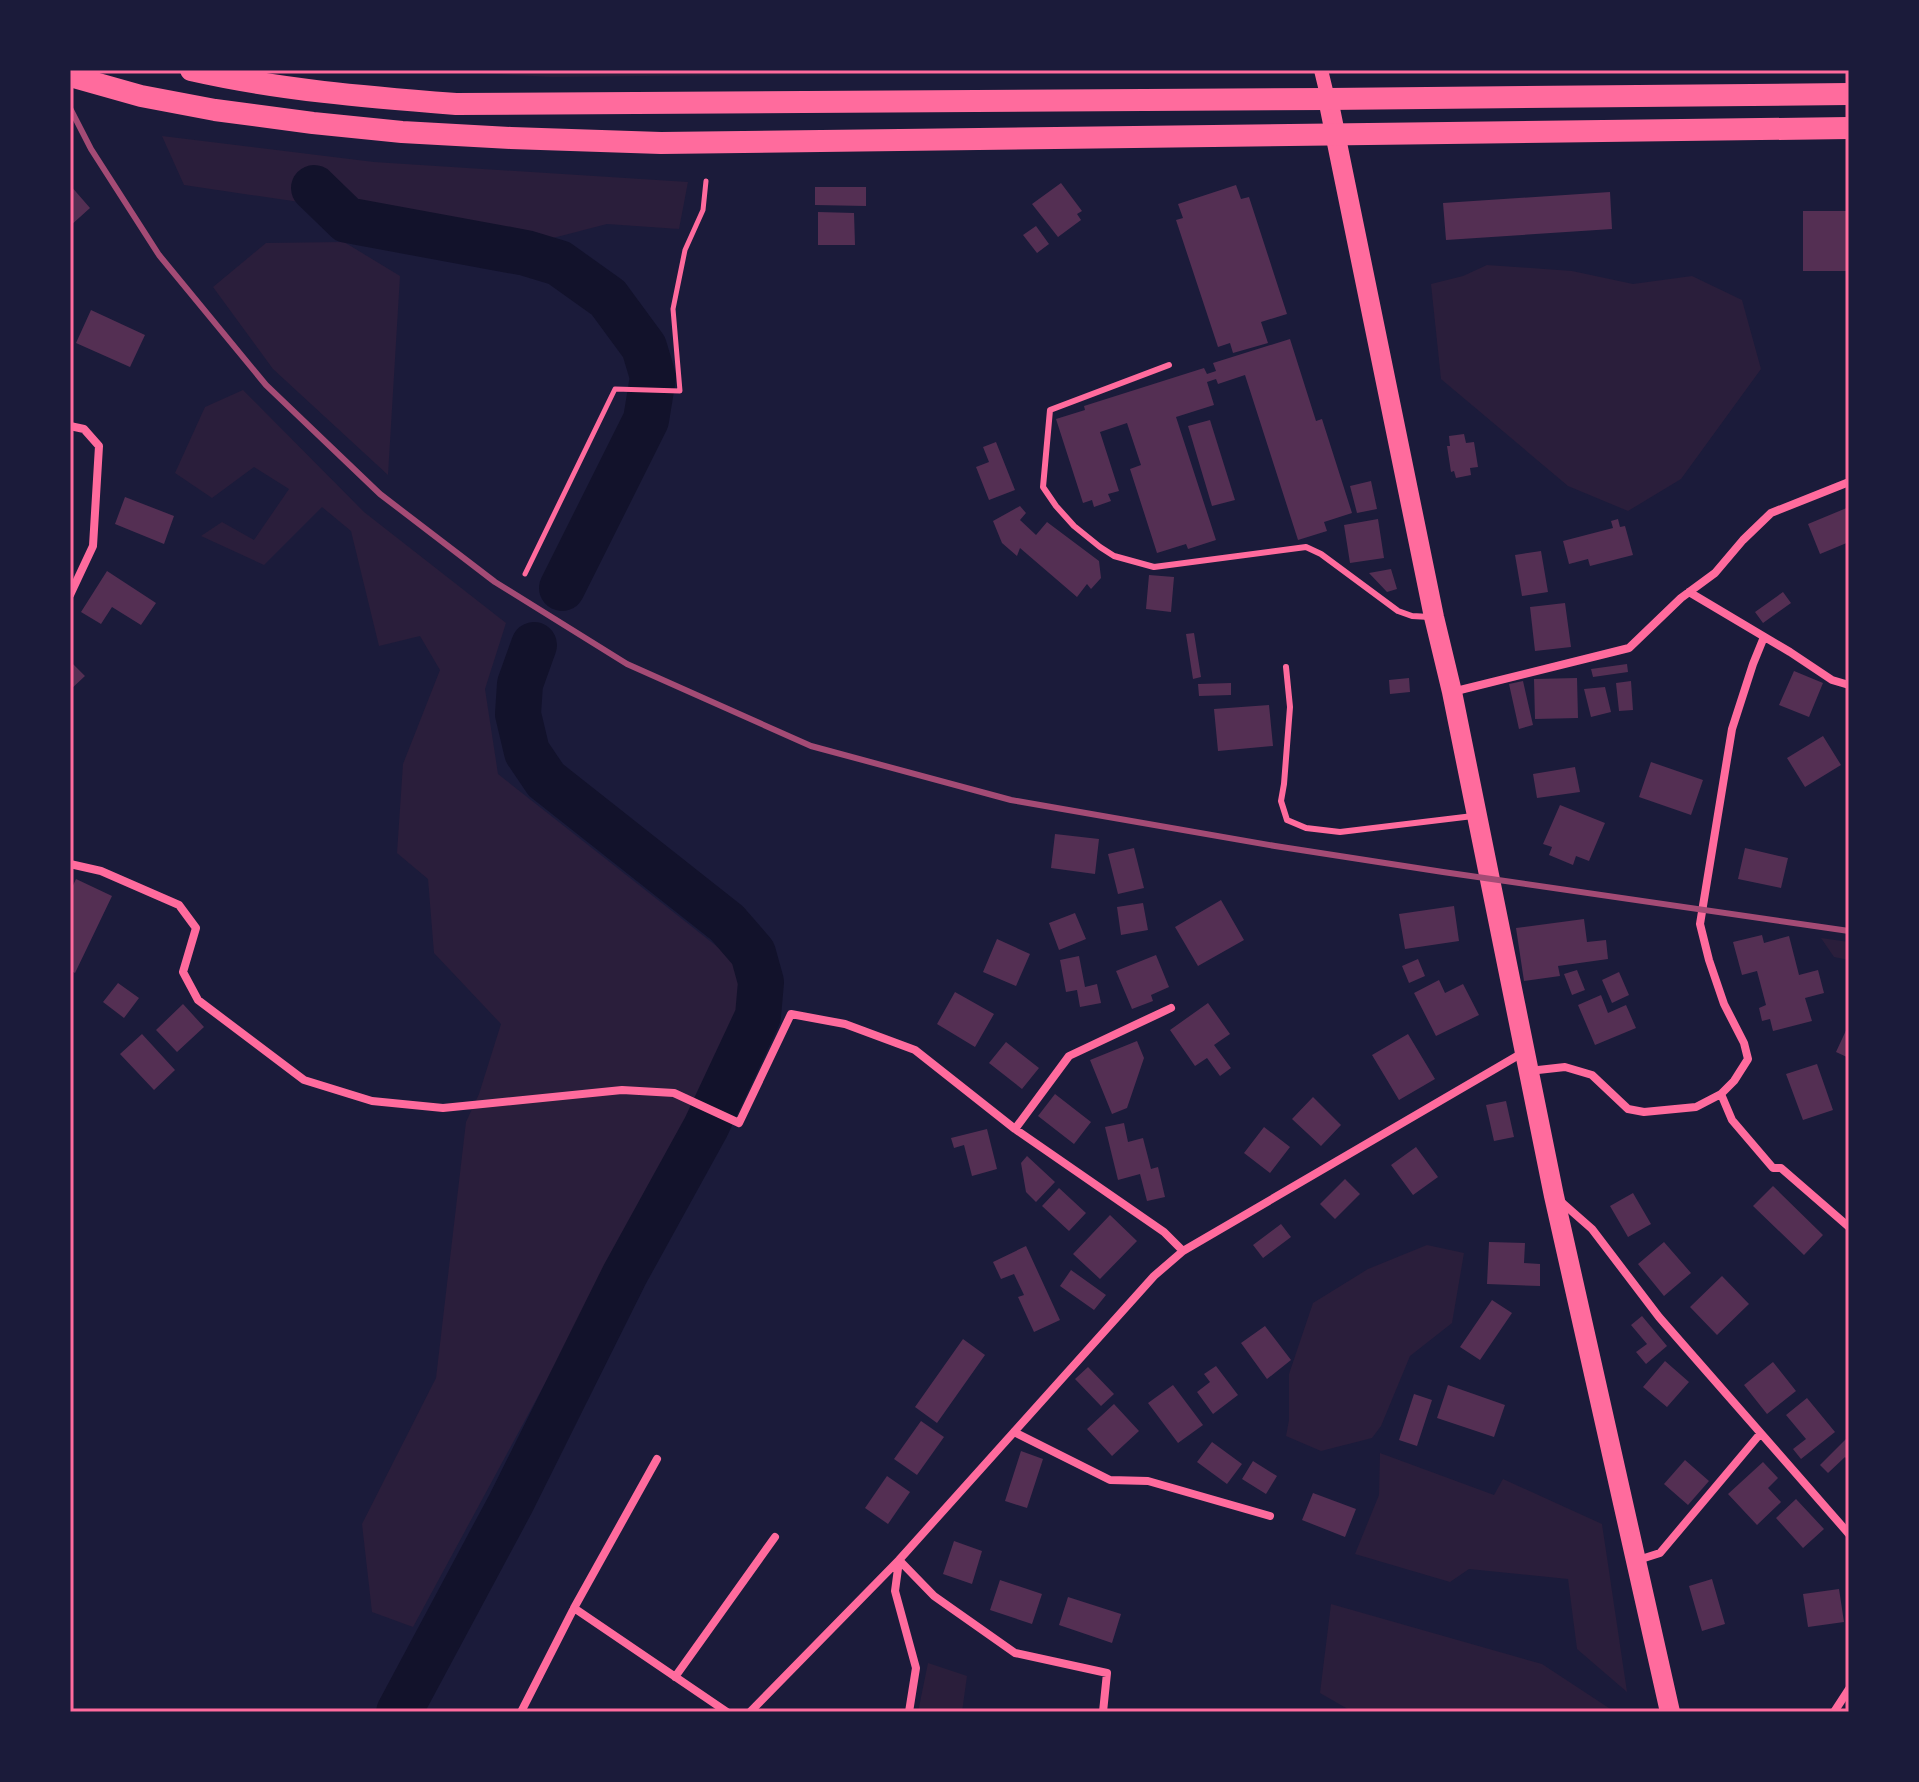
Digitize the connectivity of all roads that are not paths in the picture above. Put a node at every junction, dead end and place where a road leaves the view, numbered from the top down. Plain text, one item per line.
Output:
1 (191, 70) edge
2 (1321, 70) edge
3 (70, 76) edge
4 (1849, 94) edge
5 (1328, 99) junction
6 (1849, 128) edge
7 (1335, 135) junction
8 (1169, 365) dead end
9 (70, 426) edge
10 (1849, 482) edge
11 (1689, 592) junction
12 (70, 595) edge
13 (1434, 617) junction
14 (1764, 637) junction
15 (1286, 667) dead end
16 (1849, 685) edge
17 (1452, 692) junction
18 (1477, 816) junction
19 (70, 864) edge
20 (1171, 1008) dead end
21 (1526, 1061) junction
22 (1721, 1094) junction
23 (1015, 1129) junction
24 (1554, 1196) junction
25 (1849, 1227) edge
26 (1183, 1251) junction
27 (1014, 1432) junction
28 (1760, 1434) junction
29 (657, 1459) dead end
30 (1270, 1516) dead end
31 (1849, 1534) edge
32 (775, 1537) dead end
33 (899, 1560) junction
34 (1637, 1560) junction
35 (574, 1608) junction
36 (675, 1677) junction
37 (1849, 1689) edge
38 (521, 1712) edge
39 (727, 1712) edge
40 (750, 1712) edge
41 (909, 1712) edge
42 (1103, 1712) edge
43 (1670, 1712) edge
44 (1834, 1712) edge

1 - 5 highway
2 - 5 street
3 - 7 highway
4 - 5 highway
5 - 7 main road
6 - 7 highway
7 - 13 main road
8 - 13 lane
9 - 12 street
10 - 11 street
11 - 14 street
11 - 17 street
13 - 17 main road
14 - 16 street
14 - 22 street
15 - 18 lane
17 - 18 main road
18 - 21 main road
19 - 23 street
20 - 23 street
21 - 22 street
21 - 24 main road
21 - 26 street
22 - 25 street
23 - 26 street
24 - 28 street
24 - 34 main road
26 - 27 street
27 - 30 street
27 - 33 street
28 - 31 street
28 - 34 street
29 - 35 street
32 - 36 street
33 - 40 street
33 - 41 street
33 - 42 street
34 - 43 main road
35 - 36 street
35 - 38 street
36 - 39 street
37 - 44 street

